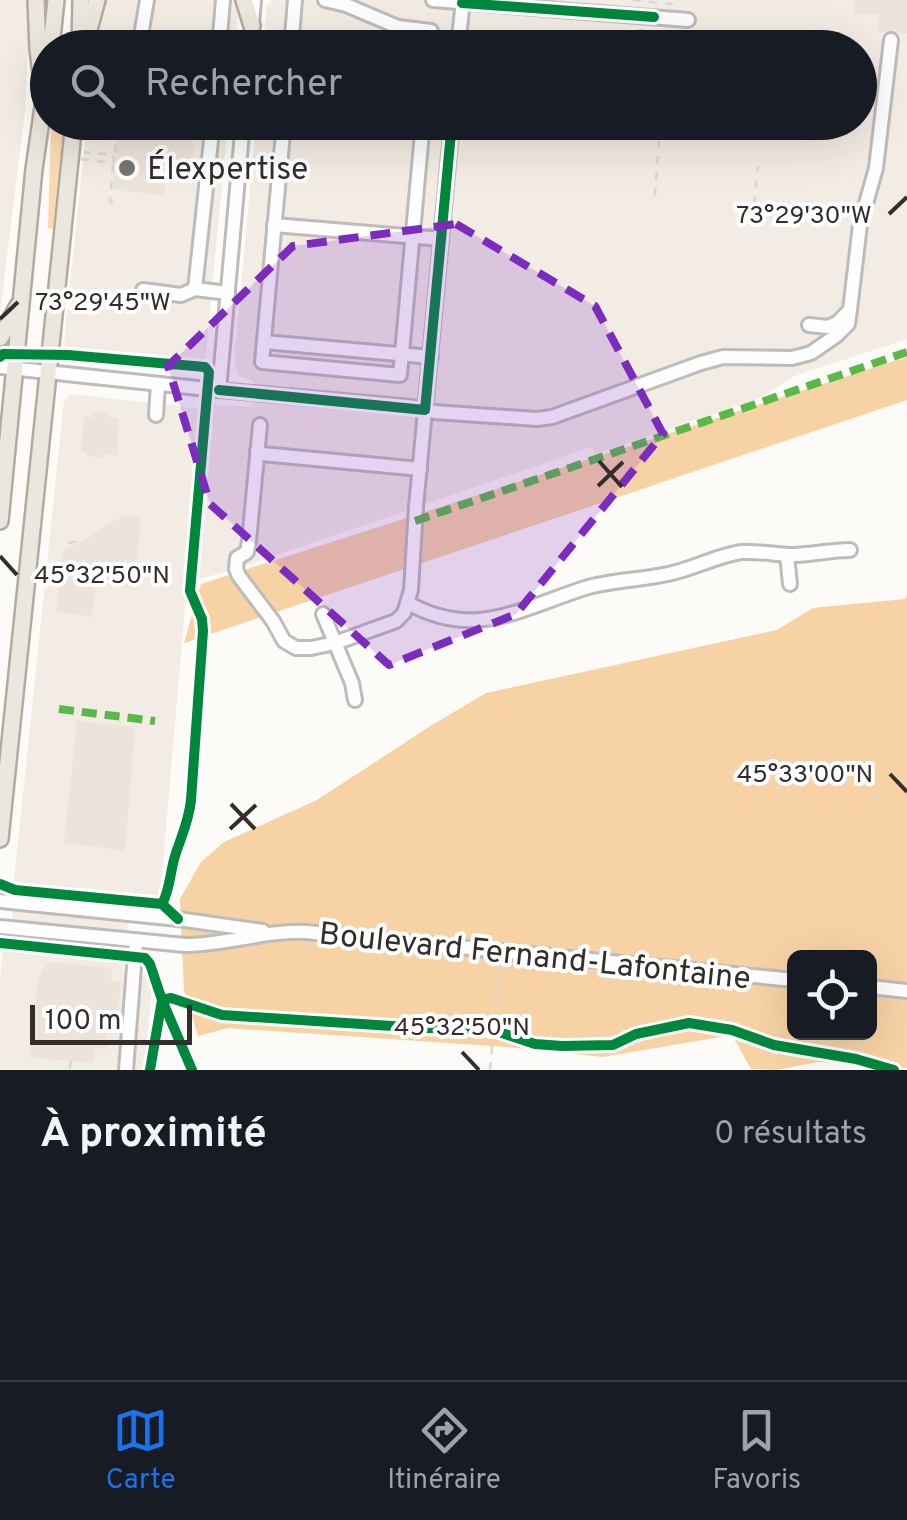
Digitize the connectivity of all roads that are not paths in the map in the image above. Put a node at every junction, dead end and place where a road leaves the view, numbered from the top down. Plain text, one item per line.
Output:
1 (36, 0) edge
2 (56, 0) edge
3 (80, 0) edge
4 (98, 0) edge
5 (147, 0) edge
6 (223, 0) edge
7 (244, 0) edge
8 (254, 0) edge
9 (295, 0) edge
10 (325, 0) edge
11 (432, 0) edge
12 (462, 1) edge
13 (688, 20) dead end
14 (252, 26) junction
15 (37, 30) edge
16 (53, 30) edge
17 (81, 30) edge
18 (88, 30) edge
19 (143, 30) edge
20 (220, 30) edge
21 (252, 30) edge
22 (292, 30) edge
23 (423, 30) edge
24 (460, 30) edge
25 (891, 40) dead end
26 (37, 140) edge
27 (72, 140) edge
28 (210, 140) edge
29 (241, 140) edge
30 (282, 140) edge
31 (420, 140) edge
32 (450, 140) edge
33 (274, 225) junction
34 (412, 236) junction
35 (441, 239) junction
36 (195, 289) junction
37 (143, 290) dead end
38 (228, 293) junction
39 (22, 298) junction
40 (850, 310) junction
41 (808, 324) dead end
42 (0, 338) edge
43 (264, 342) junction
44 (402, 354) junction
45 (430, 357) junction
46 (8, 368) edge
47 (48, 373) junction
48 (158, 384) junction
49 (220, 390) junction
50 (425, 410) junction
51 (156, 415) dead end
52 (260, 425) dead end
53 (258, 451) junction
54 (420, 468) junction
55 (1, 496) edge
56 (0, 521) edge
57 (850, 550) dead end
58 (786, 555) junction
59 (790, 584) dead end
60 (408, 603) junction
61 (323, 614) dead end
62 (335, 644) junction
63 (355, 700) dead end
64 (0, 838) edge
65 (0, 901) edge
66 (0, 927) edge
67 (276, 933) junction
68 (144, 958) junction
69 (787, 979) edge
70 (877, 989) edge
71 (907, 991) edge
72 (126, 1070) edge

1 - 15 main road
2 - 16 main road
3 - 17 main road
4 - 18 main road
5 - 19 street
6 - 20 street
7 - 14 main road
8 - 14 street
9 - 22 street
10 - 23 street
11 - 12 street
12 - 13 street
12 - 24 street
14 - 21 street
25 - 40 street
26 - 39 main road
27 - 47 main road
28 - 36 street
29 - 38 street
30 - 33 street
31 - 34 street
32 - 35 street
33 - 34 street
33 - 43 street
34 - 35 street
34 - 44 street
35 - 45 street
36 - 37 street
36 - 38 street
38 - 49 street
39 - 42 main road
39 - 46 main road
40 - 41 street
40 - 50 street
43 - 44 street
43 - 44 street
44 - 45 street
45 - 50 street
46 - 47 street
46 - 55 main road
47 - 48 street
47 - 64 main road
48 - 49 street
48 - 51 street
49 - 50 street
50 - 54 street
52 - 53 street
53 - 54 street
53 - 62 street
54 - 60 street
55 - 56 main road
57 - 58 street
58 - 59 street
58 - 60 street
60 - 62 street
61 - 62 street
62 - 63 street
65 - 67 street, Boulevard Fernand-Lafontaine
66 - 68 street, Boulevard Fernand-Lafontaine
67 - 68 street, Boulevard Fernand-Lafontaine
67 - 69 street, Boulevard Fernand-Lafontaine
68 - 72 street
70 - 71 street

